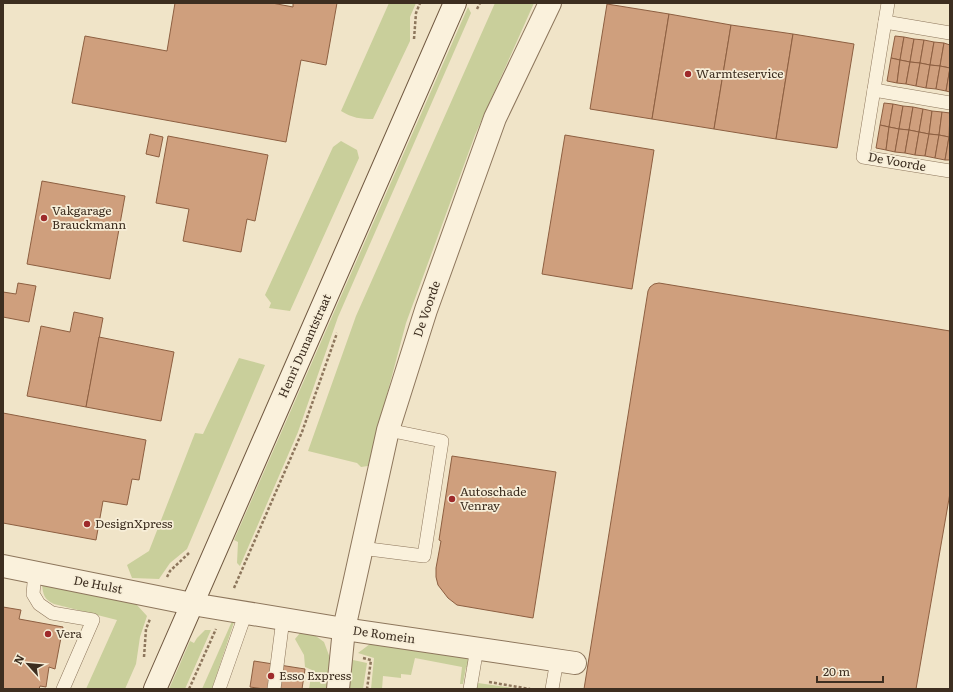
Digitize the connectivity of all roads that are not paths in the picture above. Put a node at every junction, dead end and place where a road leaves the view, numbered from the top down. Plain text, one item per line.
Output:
1 (455, 3) edge
2 (550, 3) edge
3 (888, 3) edge
4 (885, 22) junction
5 (950, 33) edge
6 (874, 90) junction
7 (950, 103) edge
8 (950, 171) edge
9 (388, 430) junction
10 (361, 548) junction
11 (3, 566) edge
12 (35, 572) junction
13 (192, 604) junction
14 (235, 611) junction
15 (283, 619) junction
16 (344, 629) junction
17 (477, 648) junction
18 (566, 661) joint
19 (471, 684) edge
20 (63, 689) edge
21 (155, 689) edge
22 (219, 689) edge
23 (274, 689) edge
24 (338, 689) edge
25 (552, 689) edge

1 - 13 street, Henri Dunantstraat
2 - 9 street, De Voorde
3 - 4 lane, De Voorde
4 - 5 lane
4 - 6 lane, De Voorde
6 - 7 lane
6 - 8 lane, De Voorde
9 - 10 street, De Voorde
9 - 10 lane
10 - 16 street, De Voorde
11 - 12 street, De Hulst
12 - 13 street, De Hulst
12 - 20 lane
13 - 14 street, De Romein
13 - 21 street, Henri Dunantstraat
14 - 15 street, De Romein
14 - 22 lane
15 - 16 street, De Romein
15 - 23 lane
16 - 17 street, De Romein
16 - 24 street, De Voorde
17 - 18 street, De Romein
17 - 19 lane
18 - 25 lane

